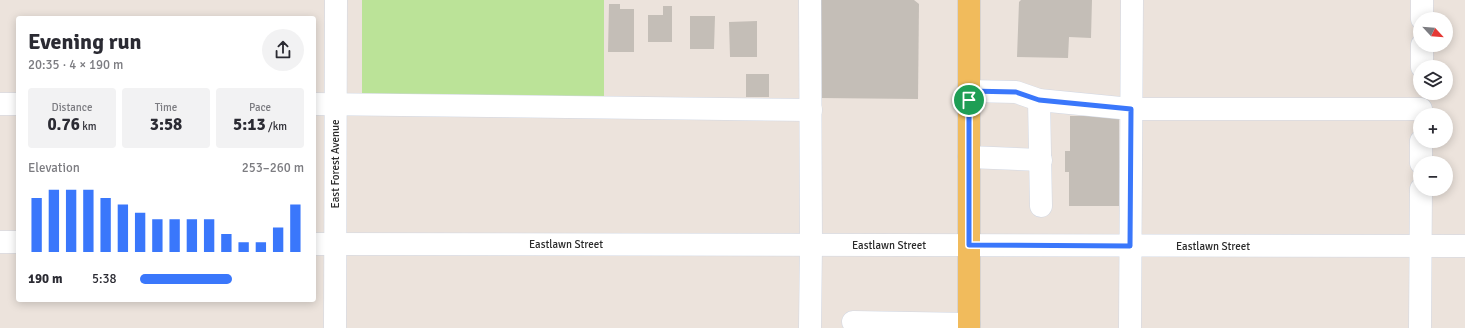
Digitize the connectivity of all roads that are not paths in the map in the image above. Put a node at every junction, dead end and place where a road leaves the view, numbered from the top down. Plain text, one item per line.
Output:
1 (336, 0) edge
2 (810, 0) edge
3 (969, 0) edge
4 (1132, 0) edge
5 (1422, 0) edge
6 (1422, 12) edge
7 (969, 91) junction
8 (1039, 100) junction
9 (0, 104) edge
10 (16, 104) edge
11 (316, 104) edge
12 (336, 104) junction
13 (1421, 106) edge
14 (1131, 109) junction
15 (810, 110) junction
16 (969, 157) junction
17 (1040, 160) junction
18 (1421, 196) edge
19 (1042, 206) dead end
20 (0, 242) edge
21 (16, 242) edge
22 (325, 244) edge
23 (811, 245) junction
24 (969, 245) junction
25 (1130, 246) junction
26 (1421, 246) junction
27 (1465, 246) edge
28 (853, 322) dead end
29 (969, 326) edge
30 (335, 328) edge
31 (810, 328) edge
32 (1130, 328) edge
33 (1420, 328) edge

1 - 12 street, East Forest Avenue
2 - 15 street
3 - 7 main road
4 - 14 street
5 - 6 street
7 - 8 street
7 - 16 main road
8 - 14 street
8 - 17 street
9 - 10 street
11 - 12 street
12 - 15 street
12 - 22 street, East Forest Avenue
13 - 14 street
14 - 25 street
15 - 23 street
16 - 17 street
16 - 24 main road
17 - 19 street
18 - 26 street
20 - 21 street
22 - 23 street, Eastlawn Street
22 - 30 street, East Forest Avenue
23 - 24 street, Eastlawn Street
23 - 31 street
24 - 25 street, Eastlawn Street
24 - 29 main road
25 - 26 street, Eastlawn Street
25 - 32 street
26 - 27 street, Eastlawn Street
26 - 33 street
28 - 29 street

